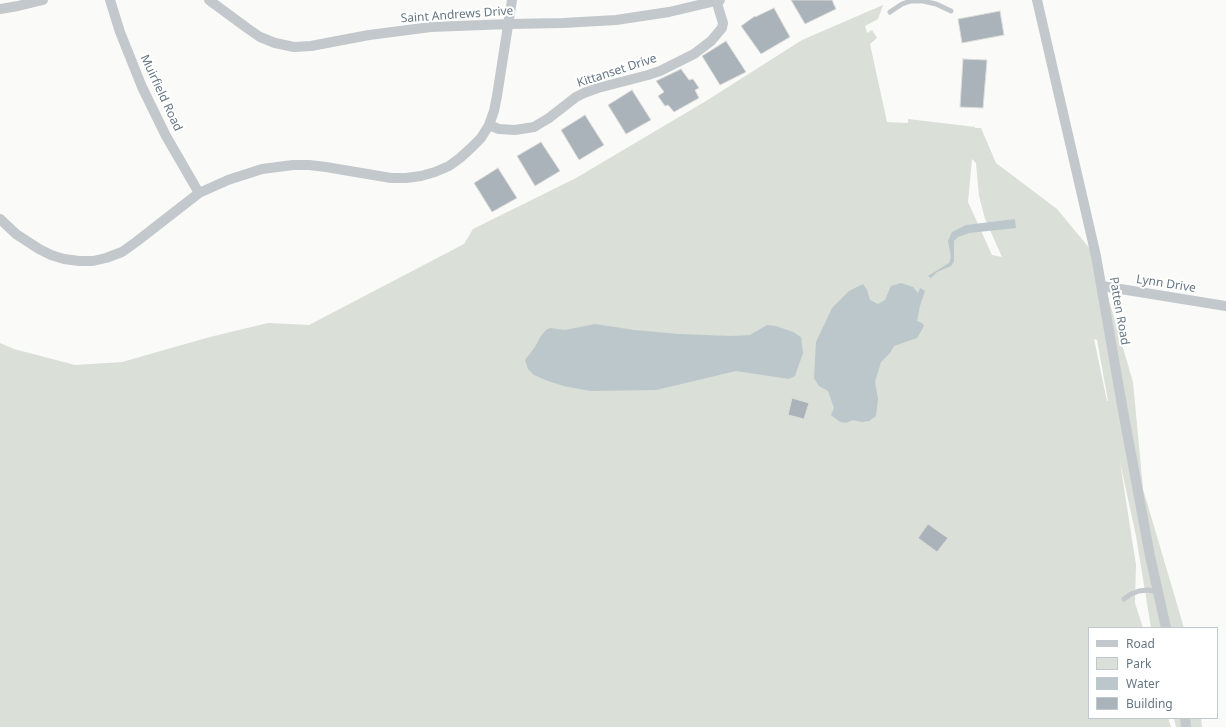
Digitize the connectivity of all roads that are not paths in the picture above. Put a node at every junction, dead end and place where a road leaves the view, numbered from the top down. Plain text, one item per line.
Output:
1 (43, 0) edge
2 (110, 0) edge
3 (209, 0) edge
4 (512, 0) edge
5 (717, 0) edge
6 (1037, 0) edge
7 (0, 8) edge
8 (951, 11) dead end
9 (890, 12) dead end
10 (509, 24) junction
11 (488, 125) junction
12 (199, 193) junction
13 (0, 219) edge
14 (1102, 286) junction
15 (1226, 306) edge
16 (1158, 592) junction
17 (1124, 599) dead end
18 (1166, 627) edge

1 - 7 street
2 - 12 street, Muirfield Road
3 - 10 street, Saint Andrews Drive
4 - 10 street
5 - 10 street, Saint Andrews Drive
5 - 11 street, Kittanset Drive
6 - 14 street, Patten Road
8 - 9 lane
10 - 11 street
11 - 12 street
12 - 13 street
14 - 15 street, Lynn Drive
14 - 16 street, Patten Road
16 - 17 lane
16 - 18 street, Patten Road

